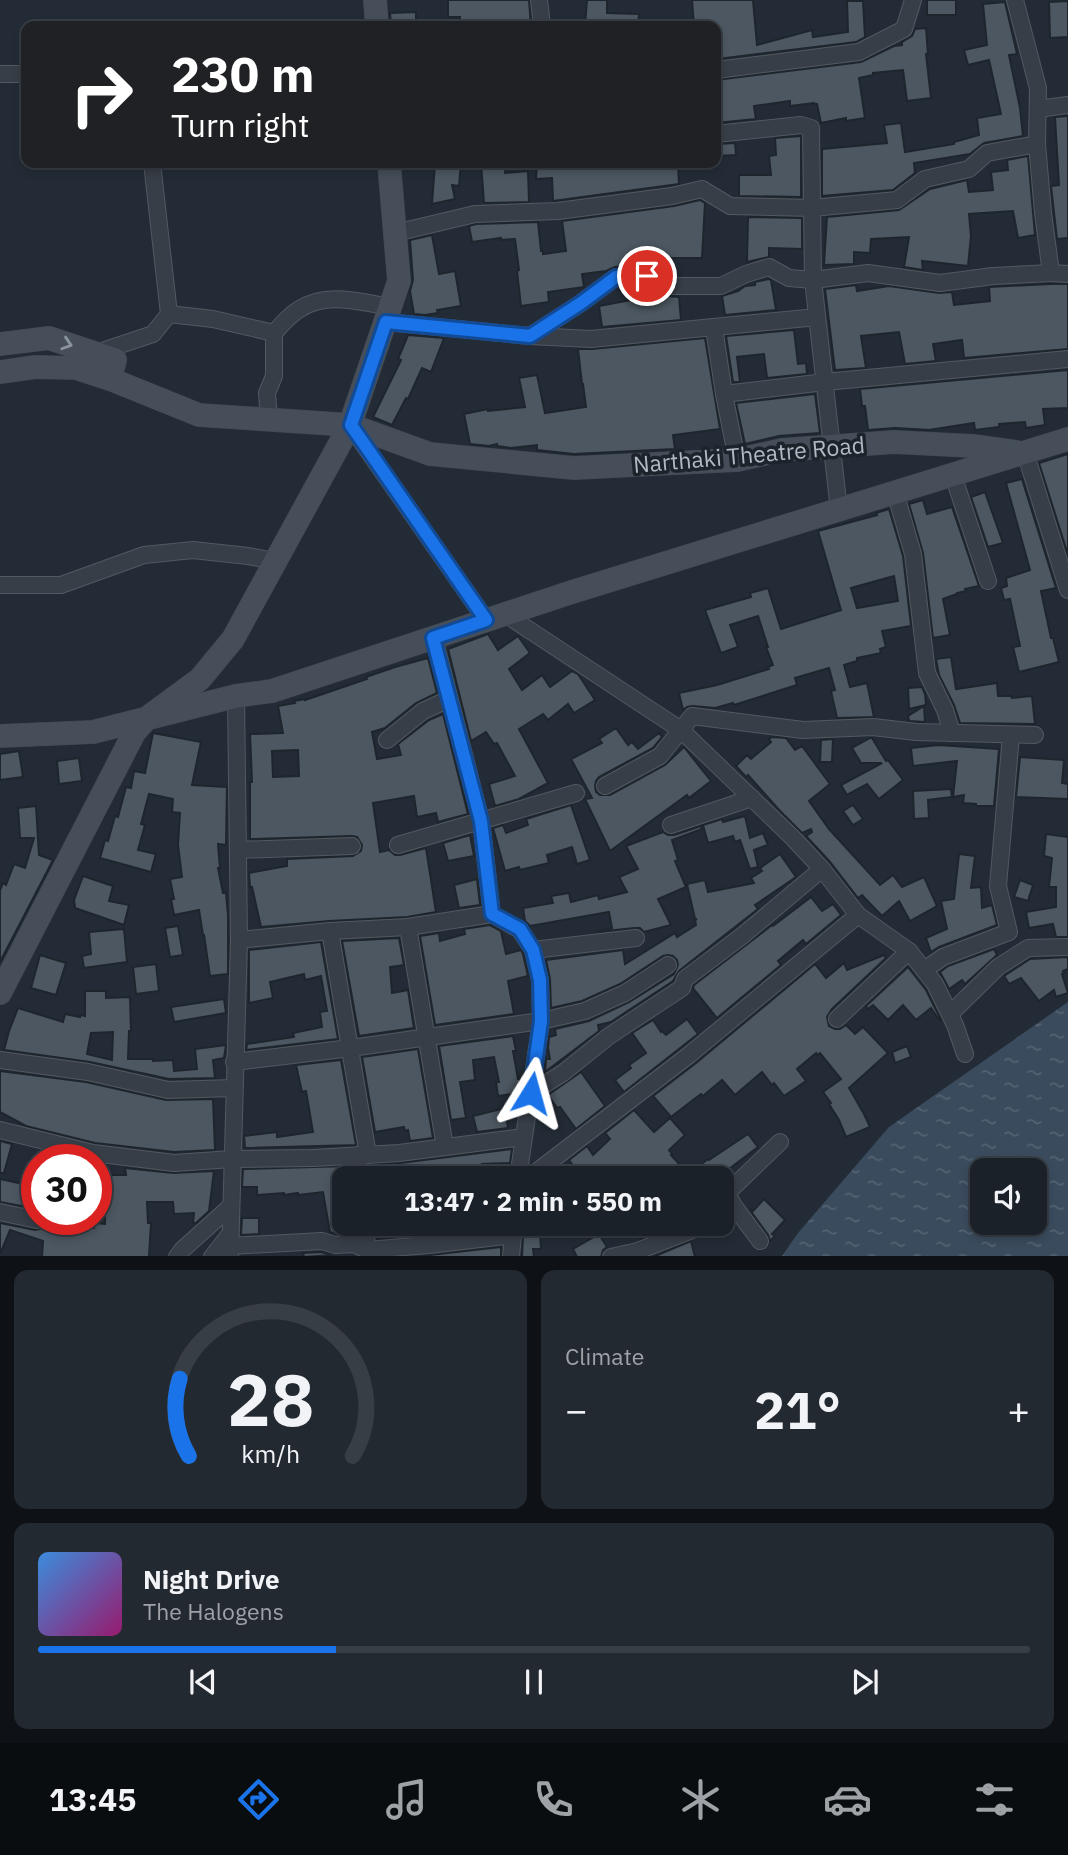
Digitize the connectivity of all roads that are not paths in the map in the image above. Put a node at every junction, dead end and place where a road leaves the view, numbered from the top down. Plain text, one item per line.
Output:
1 (375, 0) edge
2 (539, 0) edge
3 (913, 0) edge
4 (1015, 0) edge
5 (377, 21) edge
6 (541, 21) edge
7 (721, 69) edge
8 (0, 74) edge
9 (21, 74) edge
10 (1068, 105) edge
11 (1038, 109) junction
12 (721, 133) edge
13 (1037, 144) junction
14 (153, 168) edge
15 (389, 168) edge
16 (812, 208) junction
17 (395, 233) junction
18 (1051, 273) junction
19 (1068, 274) edge
20 (813, 280) junction
21 (169, 314) junction
22 (388, 315) junction
23 (817, 317) junction
24 (714, 328) junction
25 (274, 333) junction
26 (530, 336) junction
27 (0, 344) edge
28 (96, 353) junction
29 (1068, 359) edge
30 (0, 372) edge
31 (110, 379) junction
32 (825, 382) junction
33 (724, 394) junction
34 (269, 420) junction
35 (351, 425) junction
36 (1068, 439) edge
37 (832, 447) junction
38 (1024, 453) junction
39 (737, 460) junction
40 (953, 475) junction
41 (895, 492) junction
42 (839, 510) junction
43 (275, 561) junction
44 (988, 581) dead end
45 (0, 585) edge
46 (1068, 590) edge
47 (495, 617) junction
48 (433, 638) junction
49 (236, 696) junction
50 (449, 699) junction
51 (147, 718) junction
52 (681, 730) junction
53 (951, 733) junction
54 (1035, 734) dead end
55 (1011, 735) junction
56 (0, 736) edge
57 (387, 740) dead end
58 (606, 786) dead end
59 (576, 793) dead end
60 (752, 798) junction
61 (481, 821) junction
62 (671, 825) dead end
63 (398, 845) dead end
64 (352, 846) dead end
65 (238, 850) junction
66 (822, 869) junction
67 (492, 914) junction
68 (858, 915) junction
69 (408, 927) junction
70 (330, 931) junction
71 (636, 938) dead end
72 (239, 940) junction
73 (1068, 947) edge
74 (533, 950) junction
75 (909, 951) junction
76 (668, 965) dead end
77 (924, 970) junction
78 (0, 993) edge
79 (950, 1014) junction
80 (837, 1018) dead end
81 (541, 1021) junction
82 (426, 1037) junction
83 (351, 1048) junction
84 (965, 1054) dead end
85 (0, 1060) edge
86 (234, 1062) junction
87 (234, 1088) junction
88 (531, 1093) junction
89 (0, 1130) edge
90 (524, 1137) junction
91 (780, 1142) dead end
92 (445, 1147) junction
93 (363, 1155) junction
94 (232, 1159) junction
95 (362, 1166) edge
96 (520, 1166) edge
97 (545, 1166) edge
98 (734, 1186) edge
99 (231, 1206) junction
100 (0, 1212) edge
101 (21, 1216) edge
102 (734, 1217) edge
103 (366, 1236) edge
104 (476, 1236) edge
105 (513, 1236) edge
106 (677, 1236) edge
107 (760, 1241) dead end
108 (230, 1245) edge
109 (367, 1250) junction
110 (177, 1256) edge
111 (212, 1256) edge
112 (512, 1256) edge
113 (611, 1256) edge

1 - 5 street
2 - 6 street
3 - 7 street
4 - 11 street
8 - 9 street
10 - 11 street
11 - 13 street
12 - 16 street
13 - 16 street
13 - 18 street
14 - 21 street
15 - 17 street
16 - 17 street
16 - 20 street
17 - 22 street
18 - 19 street
18 - 20 street
20 - 23 street
20 - 26 street
21 - 25 street
21 - 28 street
22 - 25 street
22 - 26 street
22 - 35 street
23 - 24 street
23 - 32 street
24 - 26 street
24 - 33 street
25 - 34 street
27 -> 28 street
28 - 31 street
29 - 32 street
30 - 31 street, Narthaki Theatre Road
31 - 34 street, Narthaki Theatre Road
32 - 33 street
32 - 37 street
33 - 39 street
34 - 35 street, Narthaki Theatre Road
35 - 39 street, Narthaki Theatre Road
35 - 43 street
35 - 47 street
36 - 38 street
37 - 38 street, Narthaki Theatre Road
37 - 39 street, Narthaki Theatre Road
37 - 42 street
38 - 40 street
38 - 46 street
40 - 41 street
40 - 44 street
41 - 42 street
41 - 53 street
42 - 47 street
43 - 45 street
43 - 51 street
47 - 48 street
47 - 52 street
48 - 49 street
48 - 50 street
49 - 51 street
49 - 65 street
50 - 57 street
50 - 61 street
51 - 56 street
51 - 78 street
52 - 53 street
52 - 58 street
52 - 60 street
53 - 55 street
54 - 55 street
55 - 77 street
59 - 61 street
60 - 62 street
60 - 66 street
61 - 63 street
61 - 67 street
64 - 65 street
65 - 72 street
66 - 68 street
66 - 88 street
67 - 69 street
67 - 74 street
68 - 75 street
68 - 97 street
69 - 70 street
69 - 82 street
70 - 72 street
70 - 83 street
71 - 74 street
72 - 86 street
73 - 79 street
74 - 81 street
75 - 77 street
75 - 80 street
76 - 81 street
77 - 79 street
79 - 84 street
81 - 82 street
81 - 88 street
82 - 83 street
82 - 92 street
83 - 86 street
83 - 93 street
85 - 87 street
86 - 87 street
87 - 94 street
88 - 90 street
89 - 94 street
90 - 92 street
90 - 96 street
91 - 98 street
92 - 93 street
93 - 94 street
93 - 95 street
94 - 99 street
99 - 108 street
99 - 110 street
100 - 101 street
102 - 107 street
103 - 109 street
104 - 109 street
105 - 112 street
106 - 113 street
108 - 109 street
108 - 111 street

